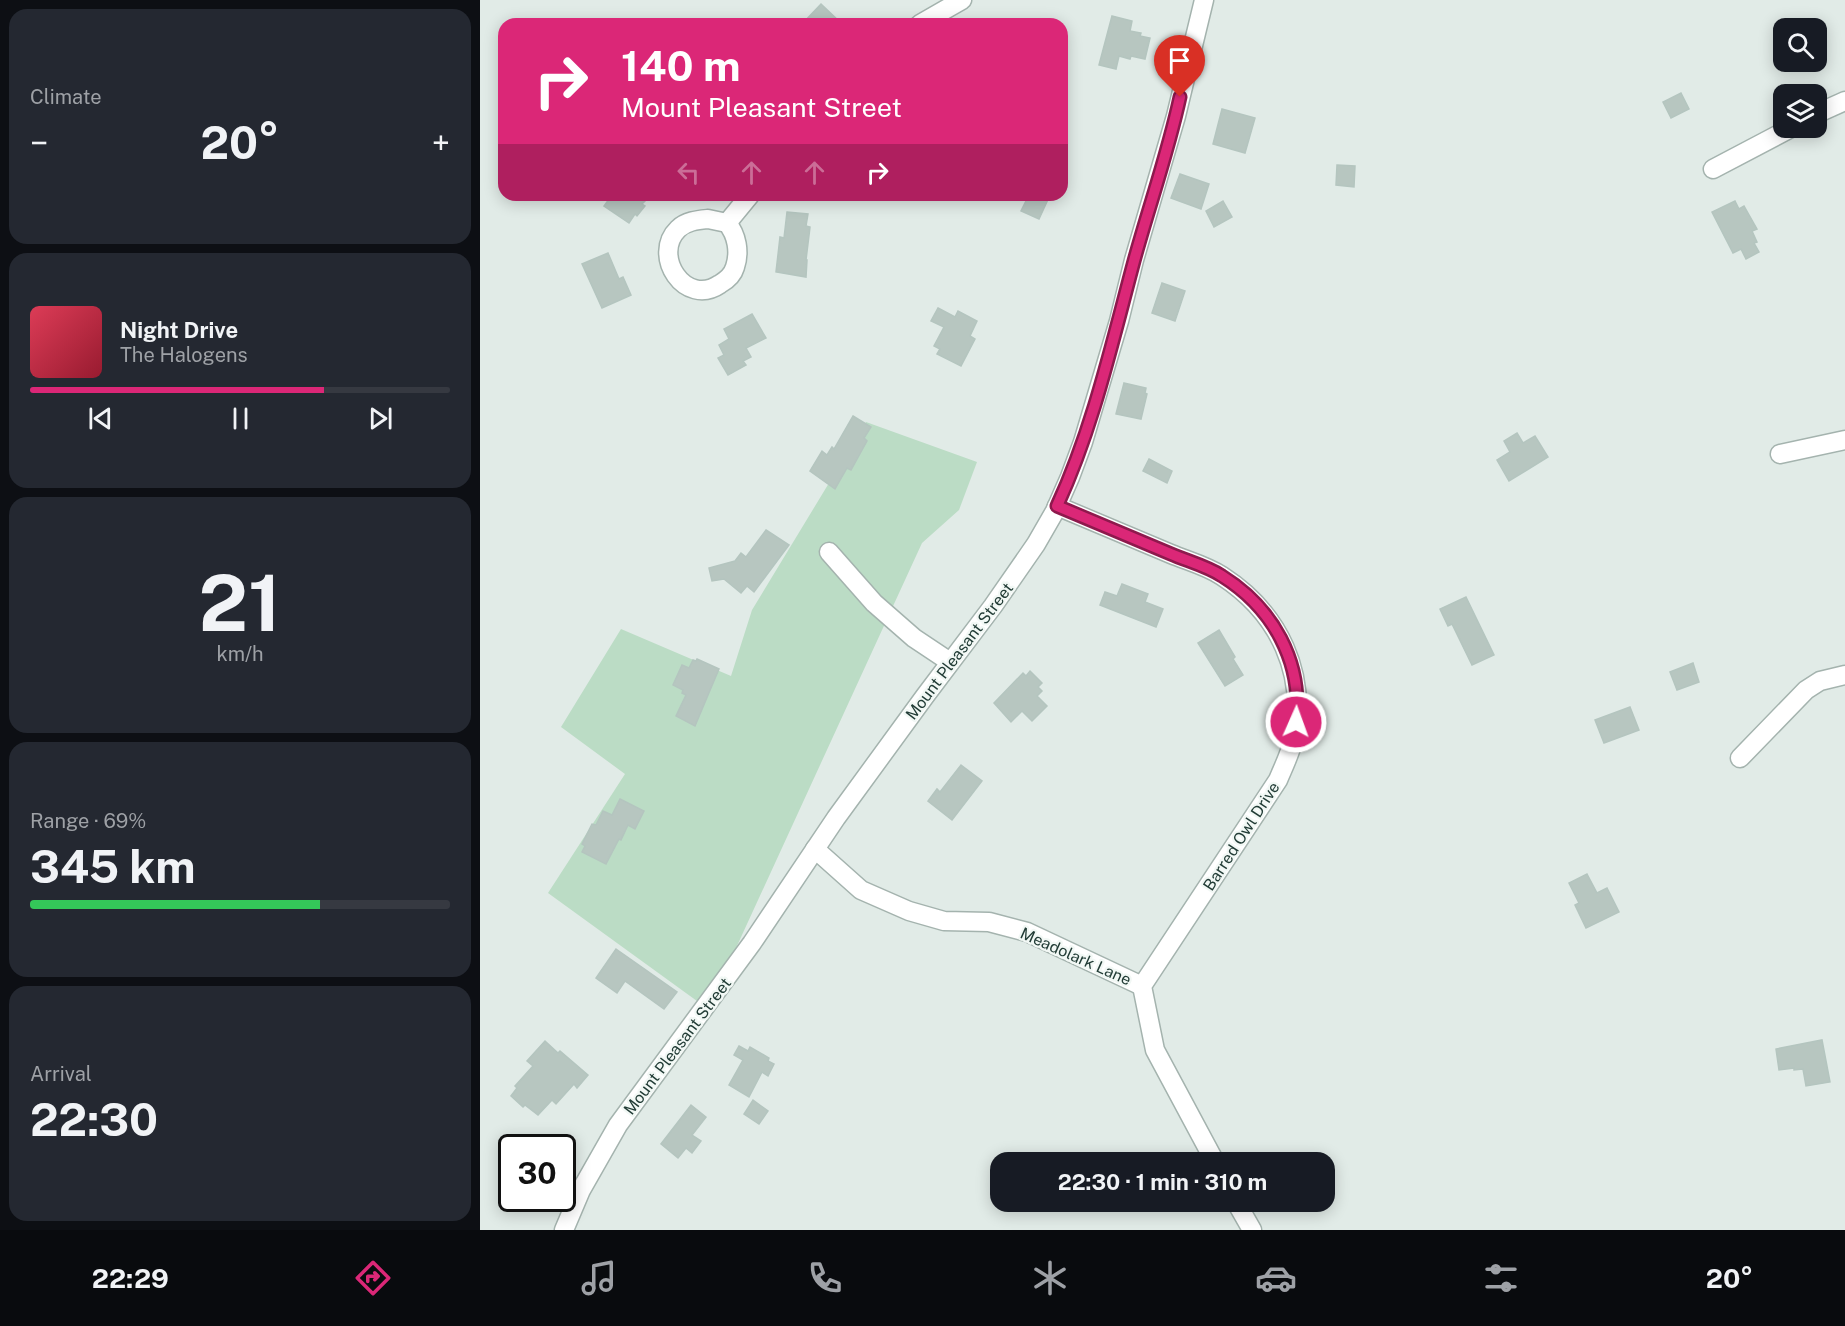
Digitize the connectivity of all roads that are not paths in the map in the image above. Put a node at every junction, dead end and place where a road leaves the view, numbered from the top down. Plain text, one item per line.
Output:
1 (962, 0) edge
2 (1204, 0) edge
3 (930, 18) edge
4 (1845, 101) edge
5 (1827, 109) edge
6 (1773, 137) edge
7 (1713, 169) dead end
8 (745, 201) edge
9 (728, 223) dead end
10 (1845, 440) edge
11 (1780, 454) dead end
12 (1057, 506) junction
13 (829, 552) dead end
14 (950, 663) junction
15 (1845, 675) edge
16 (1740, 758) dead end
17 (815, 849) junction
18 (1142, 986) junction
19 (1210, 1152) edge
20 (1242, 1212) edge
21 (564, 1230) edge
22 (1252, 1230) edge

1 - 3 street
2 - 12 street, Mount Pleasant Street
4 - 5 street
6 - 7 street
8 - 9 street
10 - 11 street
12 - 14 street, Mount Pleasant Street
12 - 18 street, Barred Owl Drive
13 - 14 street
14 - 17 street, Mount Pleasant Street
15 - 16 street
17 - 18 street, Meadolark Lane
17 - 21 street, Mount Pleasant Street
18 - 19 street
20 - 22 street

